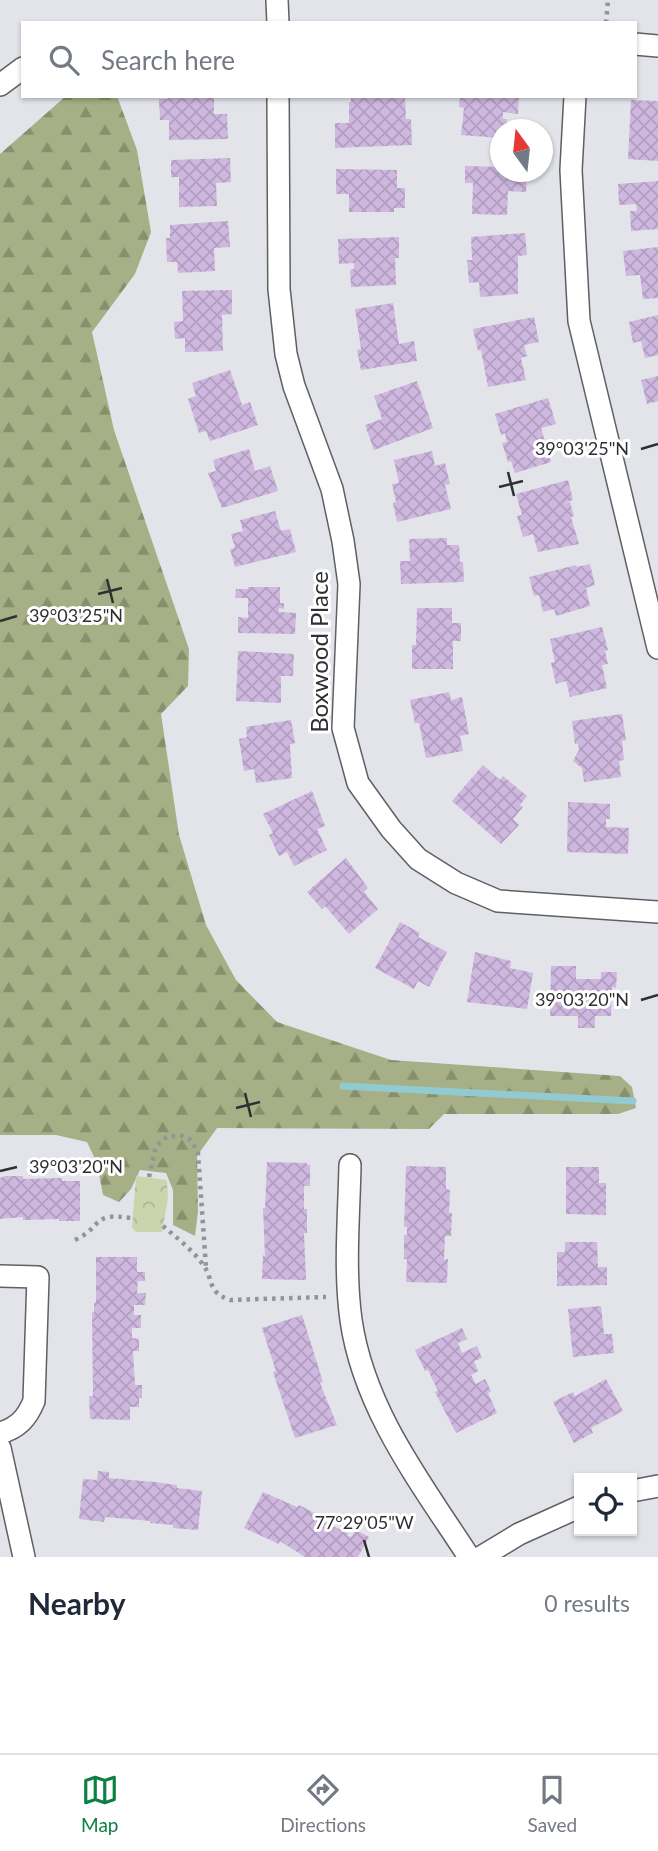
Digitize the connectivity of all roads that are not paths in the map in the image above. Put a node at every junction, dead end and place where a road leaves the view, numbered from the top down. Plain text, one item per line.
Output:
1 (277, 0) edge
2 (278, 21) edge
3 (637, 44) edge
4 (658, 46) edge
5 (21, 69) edge
6 (0, 85) edge
7 (278, 98) edge
8 (575, 98) edge
9 (658, 648) edge
10 (658, 912) edge
11 (350, 1166) dead end
12 (0, 1276) edge
13 (0, 1433) edge
14 (0, 1448) edge
15 (658, 1486) edge
16 (637, 1490) edge
17 (574, 1509) edge
18 (24, 1557) edge
19 (469, 1557) edge
20 (481, 1557) edge

1 - 2 street
3 - 4 street
5 - 6 street
7 - 10 street, Boxwood Place
8 - 9 street
11 - 19 street
12 - 13 street
14 - 18 street
15 - 16 street
17 - 20 street

